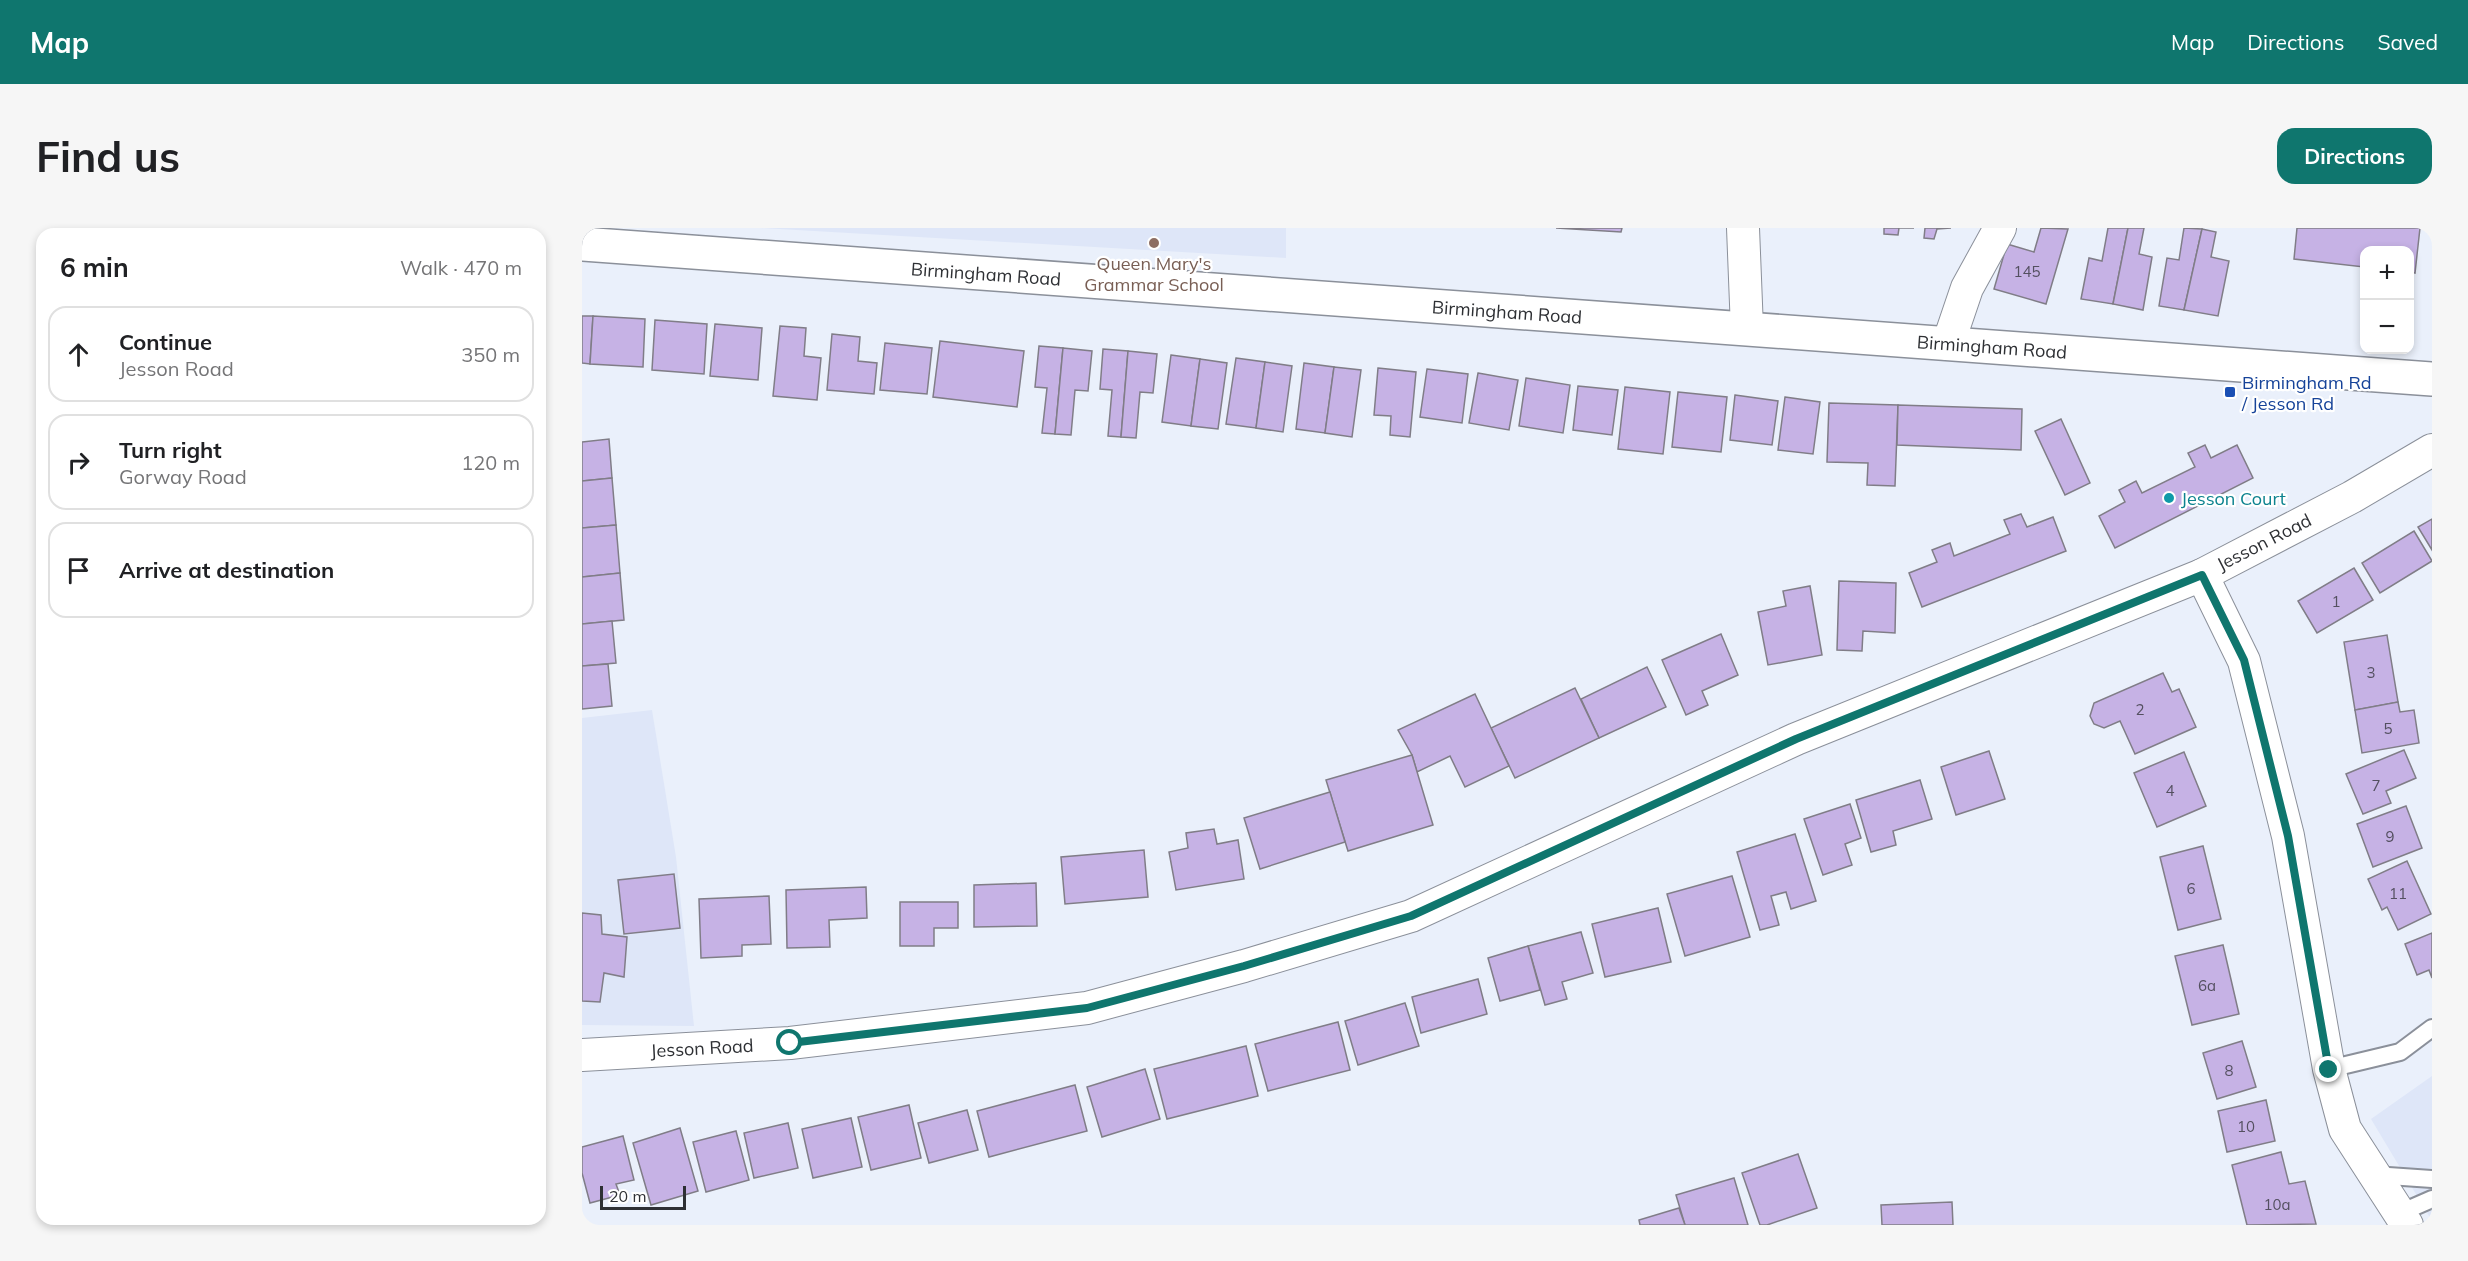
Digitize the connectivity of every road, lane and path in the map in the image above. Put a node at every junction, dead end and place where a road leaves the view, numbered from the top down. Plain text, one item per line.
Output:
1 (1743, 228) edge
2 (2000, 228) edge
3 (582, 244) edge
4 (1746, 329) junction
5 (1948, 344) junction
6 (2432, 379) edge
7 (2432, 450) edge
8 (2202, 575) junction
9 (2432, 1028) edge
10 (582, 1055) edge
11 (2329, 1070) junction
12 (2374, 1175) junction
13 (2432, 1179) edge
14 (2432, 1199) edge
15 (2403, 1219) edge

1 - 4 street
2 - 5 street
3 - 4 street, Birmingham Road
4 - 5 street, Birmingham Road
5 - 6 street, Birmingham Road
7 - 8 street, Jesson Road
8 - 10 street, Jesson Road
8 - 11 street
9 - 11 lane
11 - 12 street
12 - 13 lane
12 - 15 street
14 - 15 lane

